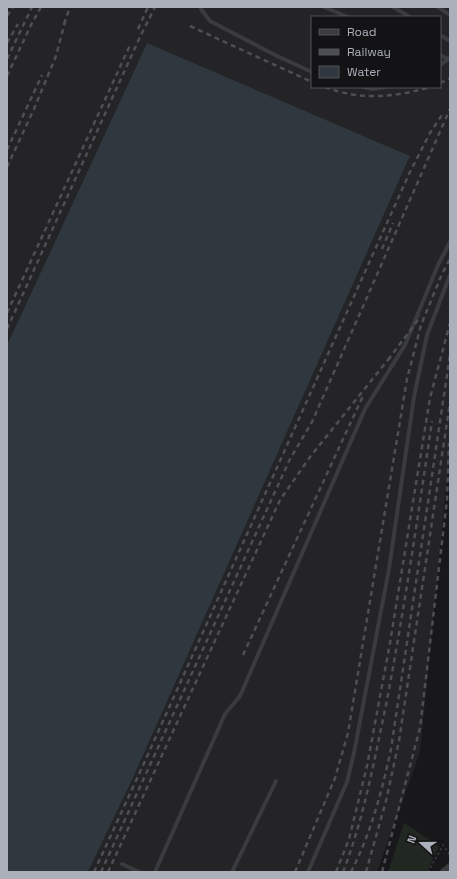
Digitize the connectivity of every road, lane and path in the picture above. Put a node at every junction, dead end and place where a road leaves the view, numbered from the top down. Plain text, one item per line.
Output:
1 (201, 7) edge
2 (324, 7) edge
3 (393, 7) edge
4 (438, 7) edge
5 (450, 15) edge
6 (346, 16) edge
7 (408, 16) edge
8 (441, 36) edge
9 (450, 41) edge
10 (449, 58) edge
11 (441, 64) edge
12 (311, 72) edge
13 (450, 242) edge
14 (450, 275) edge
15 (276, 781) dead end
16 (450, 855) edge
17 (122, 864) dead end
18 (450, 867) edge
19 (139, 872) edge
20 (155, 872) edge
21 (232, 872) edge
22 (308, 872) edge
23 (428, 872) edge
24 (444, 872) edge

1 - 12 lane
2 - 6 lane
3 - 7 lane
4 - 5 lane
8 - 9 lane
10 - 11 lane
13 - 20 lane
14 - 22 lane
15 - 21 lane
16 - 23 path
17 - 19 lane
18 - 24 street

